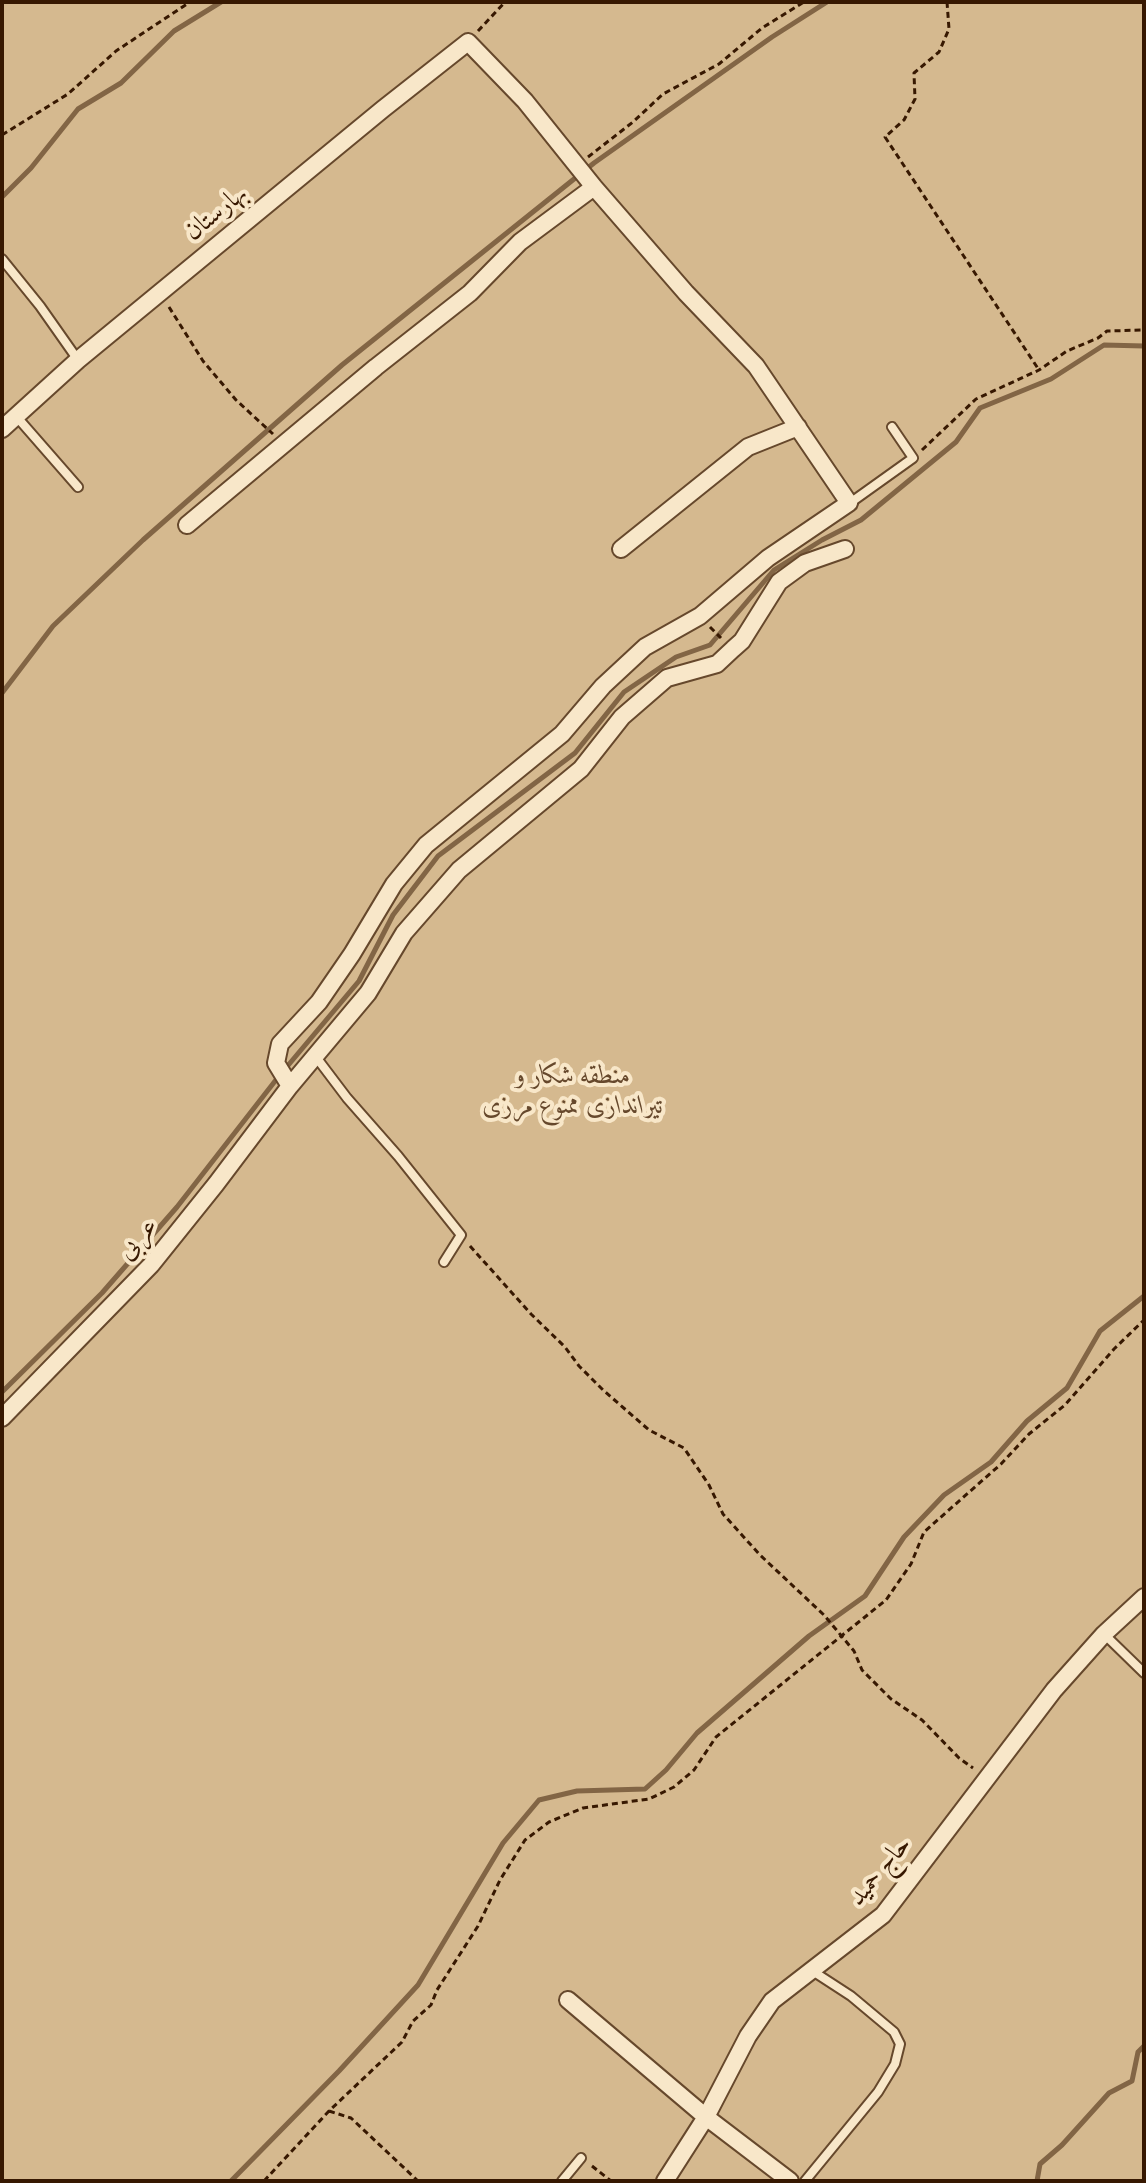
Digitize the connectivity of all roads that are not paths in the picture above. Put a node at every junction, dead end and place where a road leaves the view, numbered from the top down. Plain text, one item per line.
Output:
1 (592, 184) junction
2 (2, 259) edge
3 (78, 360) junction
4 (16, 415) junction
5 (798, 427) junction
6 (892, 427) dead end
7 (2, 429) edge
8 (78, 487) dead end
9 (849, 503) junction
10 (187, 525) dead end
11 (621, 549) dead end
12 (845, 549) dead end
13 (316, 1057) junction
14 (288, 1082) junction
15 (444, 1262) dead end
16 (2, 1418) edge
17 (1144, 1597) edge
18 (1104, 1634) junction
19 (1144, 1673) edge
20 (811, 1970) junction
21 (568, 2000) dead end
22 (706, 2117) junction
23 (581, 2158) road end
24 (562, 2181) edge
25 (665, 2181) edge
26 (790, 2181) edge
27 (805, 2181) edge

1 - 3 street, بهارستان
1 - 5 street
1 - 10 street
2 - 3 lane
3 - 4 street, بهارستان
4 - 7 street, بهارستان
4 - 8 lane
5 - 9 street
5 - 11 street
6 - 9 lane
9 - 14 street
12 - 13 street, عربی
13 - 14 street, عربی
13 - 15 lane
14 - 16 street, عربی
17 - 18 street, حاج حمید
18 - 19 lane
18 - 20 street, حاج حمید
20 - 22 street, حاج حمید
20 - 27 lane
21 - 22 street
22 - 25 street, حاج حمید
22 - 26 street
23 - 24 lane

